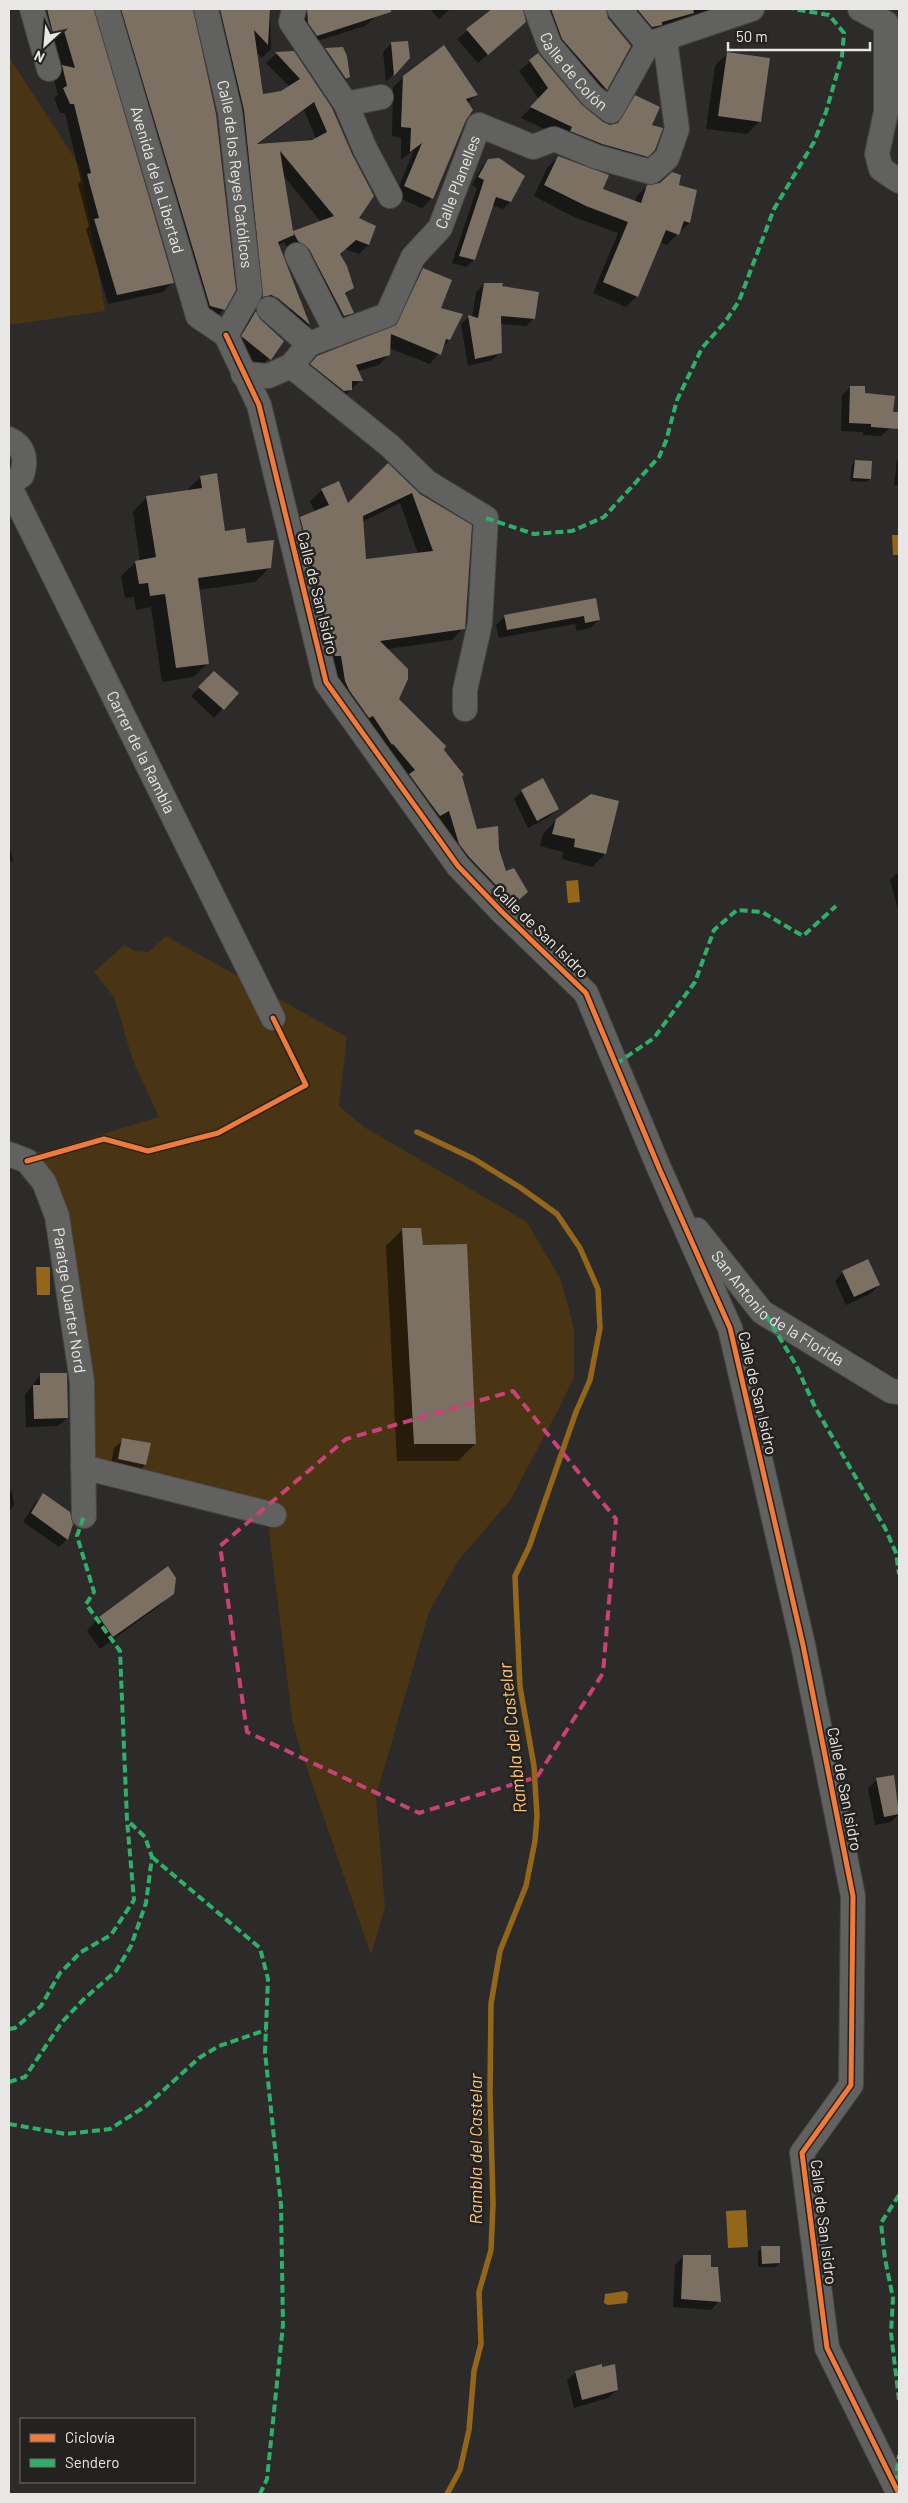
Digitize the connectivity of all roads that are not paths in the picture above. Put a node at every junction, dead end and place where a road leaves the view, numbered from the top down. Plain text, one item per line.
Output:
1 (32, 9) edge
2 (107, 9) edge
3 (206, 9) edge
4 (536, 9) edge
5 (618, 9) edge
6 (745, 9) edge
7 (860, 9) edge
8 (289, 13) edge
9 (656, 42) junction
10 (48, 68) dead end
11 (381, 97) dead end
12 (346, 104) junction
13 (899, 181) edge
14 (390, 196) dead end
15 (297, 255) dead end
16 (270, 309) dead end
17 (337, 334) junction
18 (226, 336) junction
19 (309, 344) junction
20 (291, 366) junction
21 (243, 374) junction
22 (9, 438) edge
23 (9, 485) edge
24 (465, 709) dead end
25 (273, 1018) dead end
26 (9, 1154) edge
27 (674, 1201) junction
28 (899, 1392) edge
29 (83, 1467) junction
30 (274, 1515) dead end
31 (84, 1516) dead end
32 (899, 2494) edge

1 - 10 street
2 - 18 street, Avenida de la Libertad
3 - 18 street, Calle de los Reyes Católicos
4 - 9 street, Calle de Colón
5 - 9 street
6 - 9 street
7 - 13 street
8 - 12 street
9 - 17 street, Calle Planelles
11 - 12 street
12 - 14 street
15 - 17 street
16 - 19 street
17 - 19 street, Calle Planelles
18 - 21 street, Calle de San Isidro
19 - 20 street
20 - 21 street
20 - 24 street
21 - 27 street, Calle de San Isidro
22 - 23 street
23 - 25 street, Carrer de la Rambla
26 - 29 street, Paratge Quarter Nord
27 - 28 street, San Antonio de la Florida
27 - 32 street, Calle de San Isidro
29 - 30 street
29 - 31 street, Paratge Quarter Nord

